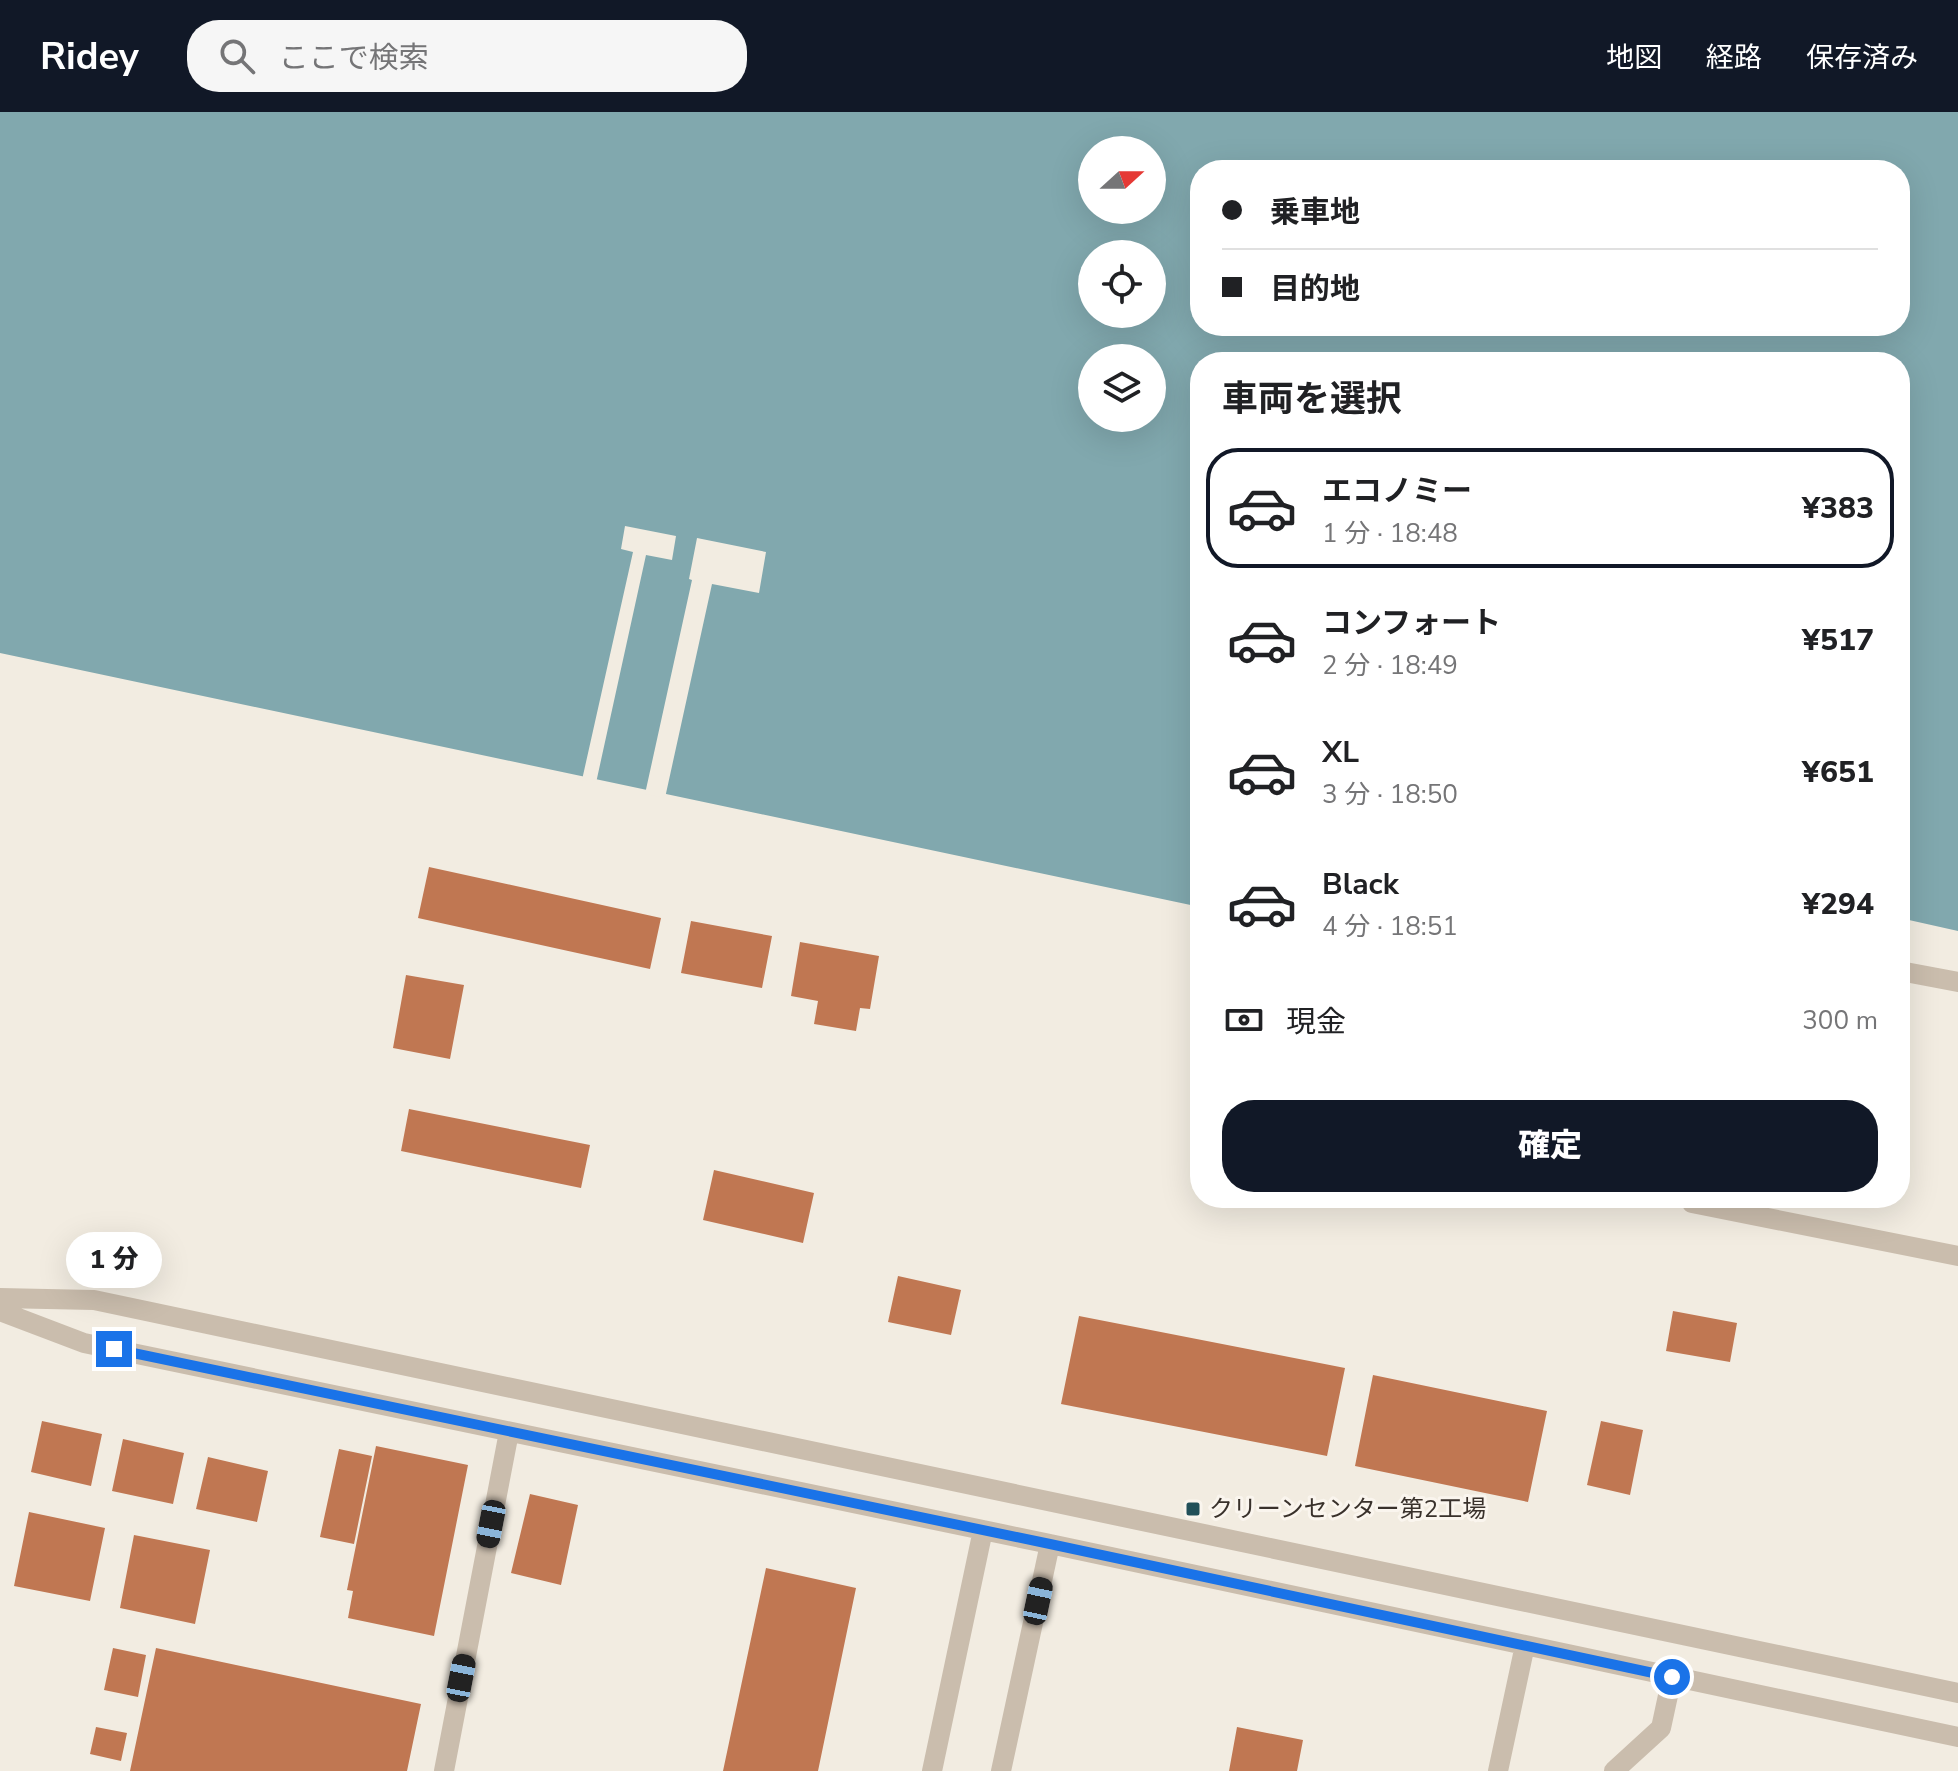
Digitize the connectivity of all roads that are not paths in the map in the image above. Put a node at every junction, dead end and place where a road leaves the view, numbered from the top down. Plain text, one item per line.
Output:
1 (1910, 973) edge
2 (1958, 982) edge
3 (1717, 1208) edge
4 (1958, 1256) edge
5 (0, 1298) edge
6 (0, 1311) edge
7 (509, 1432) junction
8 (983, 1530) junction
9 (1050, 1544) junction
10 (1525, 1645) junction
11 (1672, 1677) junction
12 (1958, 1693) edge
13 (1958, 1737) edge
14 (444, 1771) edge
15 (932, 1771) edge
16 (1001, 1771) edge
17 (1498, 1771) edge
18 (1614, 1771) edge

1 - 2 street
3 - 4 street
5 - 12 street
6 - 7 street
7 - 8 street
7 - 14 street
8 - 9 street
8 - 15 street
9 - 10 street
9 - 16 street
10 - 11 street
10 - 17 street
11 - 13 street
11 - 18 street

